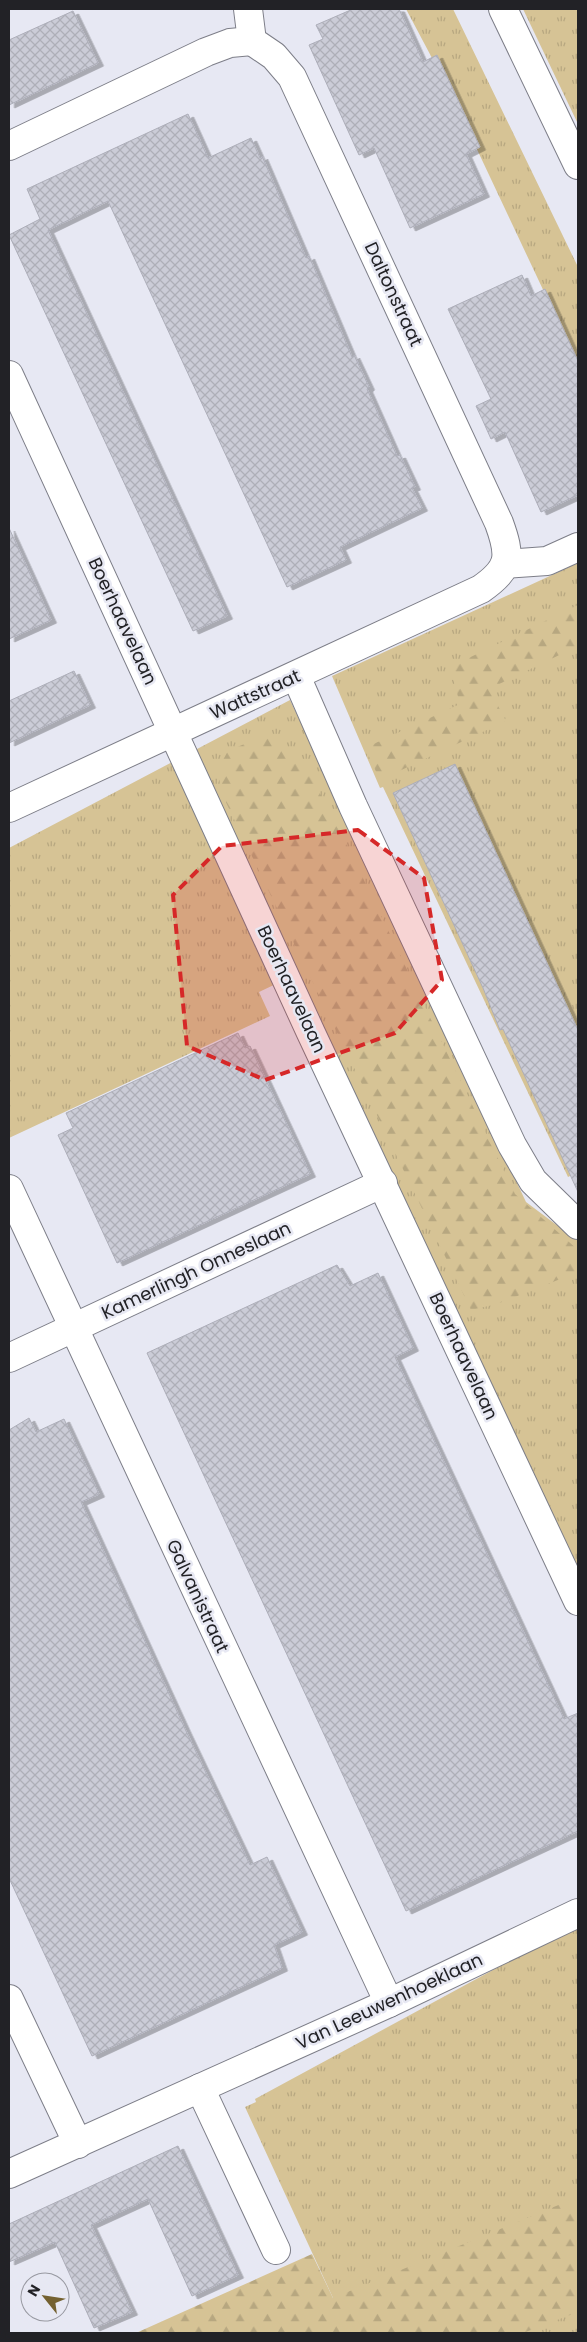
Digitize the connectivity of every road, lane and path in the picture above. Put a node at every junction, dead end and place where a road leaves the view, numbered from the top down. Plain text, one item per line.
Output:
1 (248, 9) edge
2 (503, 9) edge
3 (252, 41) junction
4 (9, 146) edge
5 (578, 165) edge
6 (9, 375) edge
7 (578, 547) edge
8 (502, 570) junction
9 (296, 676) junction
10 (174, 732) junction
11 (9, 808) edge
12 (383, 1183) junction
13 (9, 1189) edge
14 (578, 1225) edge
15 (72, 1328) junction
16 (9, 1358) edge
17 (578, 1601) edge
18 (578, 1913) edge
19 (9, 1999) edge
20 (389, 2002) junction
21 (200, 2088) junction
22 (78, 2144) junction
23 (9, 2174) edge
24 (276, 2250) dead end

1 - 3 street
2 - 5 street
3 - 4 street
3 - 8 street, Daltonstraat
6 - 10 street, Boerhaavelaan
7 - 8 street
8 - 9 street, Wattstraat
9 - 10 street, Wattstraat
9 - 14 street
10 - 11 street, Wattstraat
10 - 12 street, Boerhaavelaan
12 - 15 street, Kamerlingh Onneslaan
12 - 17 street, Boerhaavelaan
13 - 15 street, Galvanistraat
15 - 16 street, Kamerlingh Onneslaan
15 - 20 street, Galvanistraat
18 - 20 street, Van Leeuwenhoeklaan
19 - 22 street
20 - 21 street, Van Leeuwenhoeklaan
21 - 22 street, Van Leeuwenhoeklaan
21 - 24 street
22 - 23 street, Van Leeuwenhoeklaan

